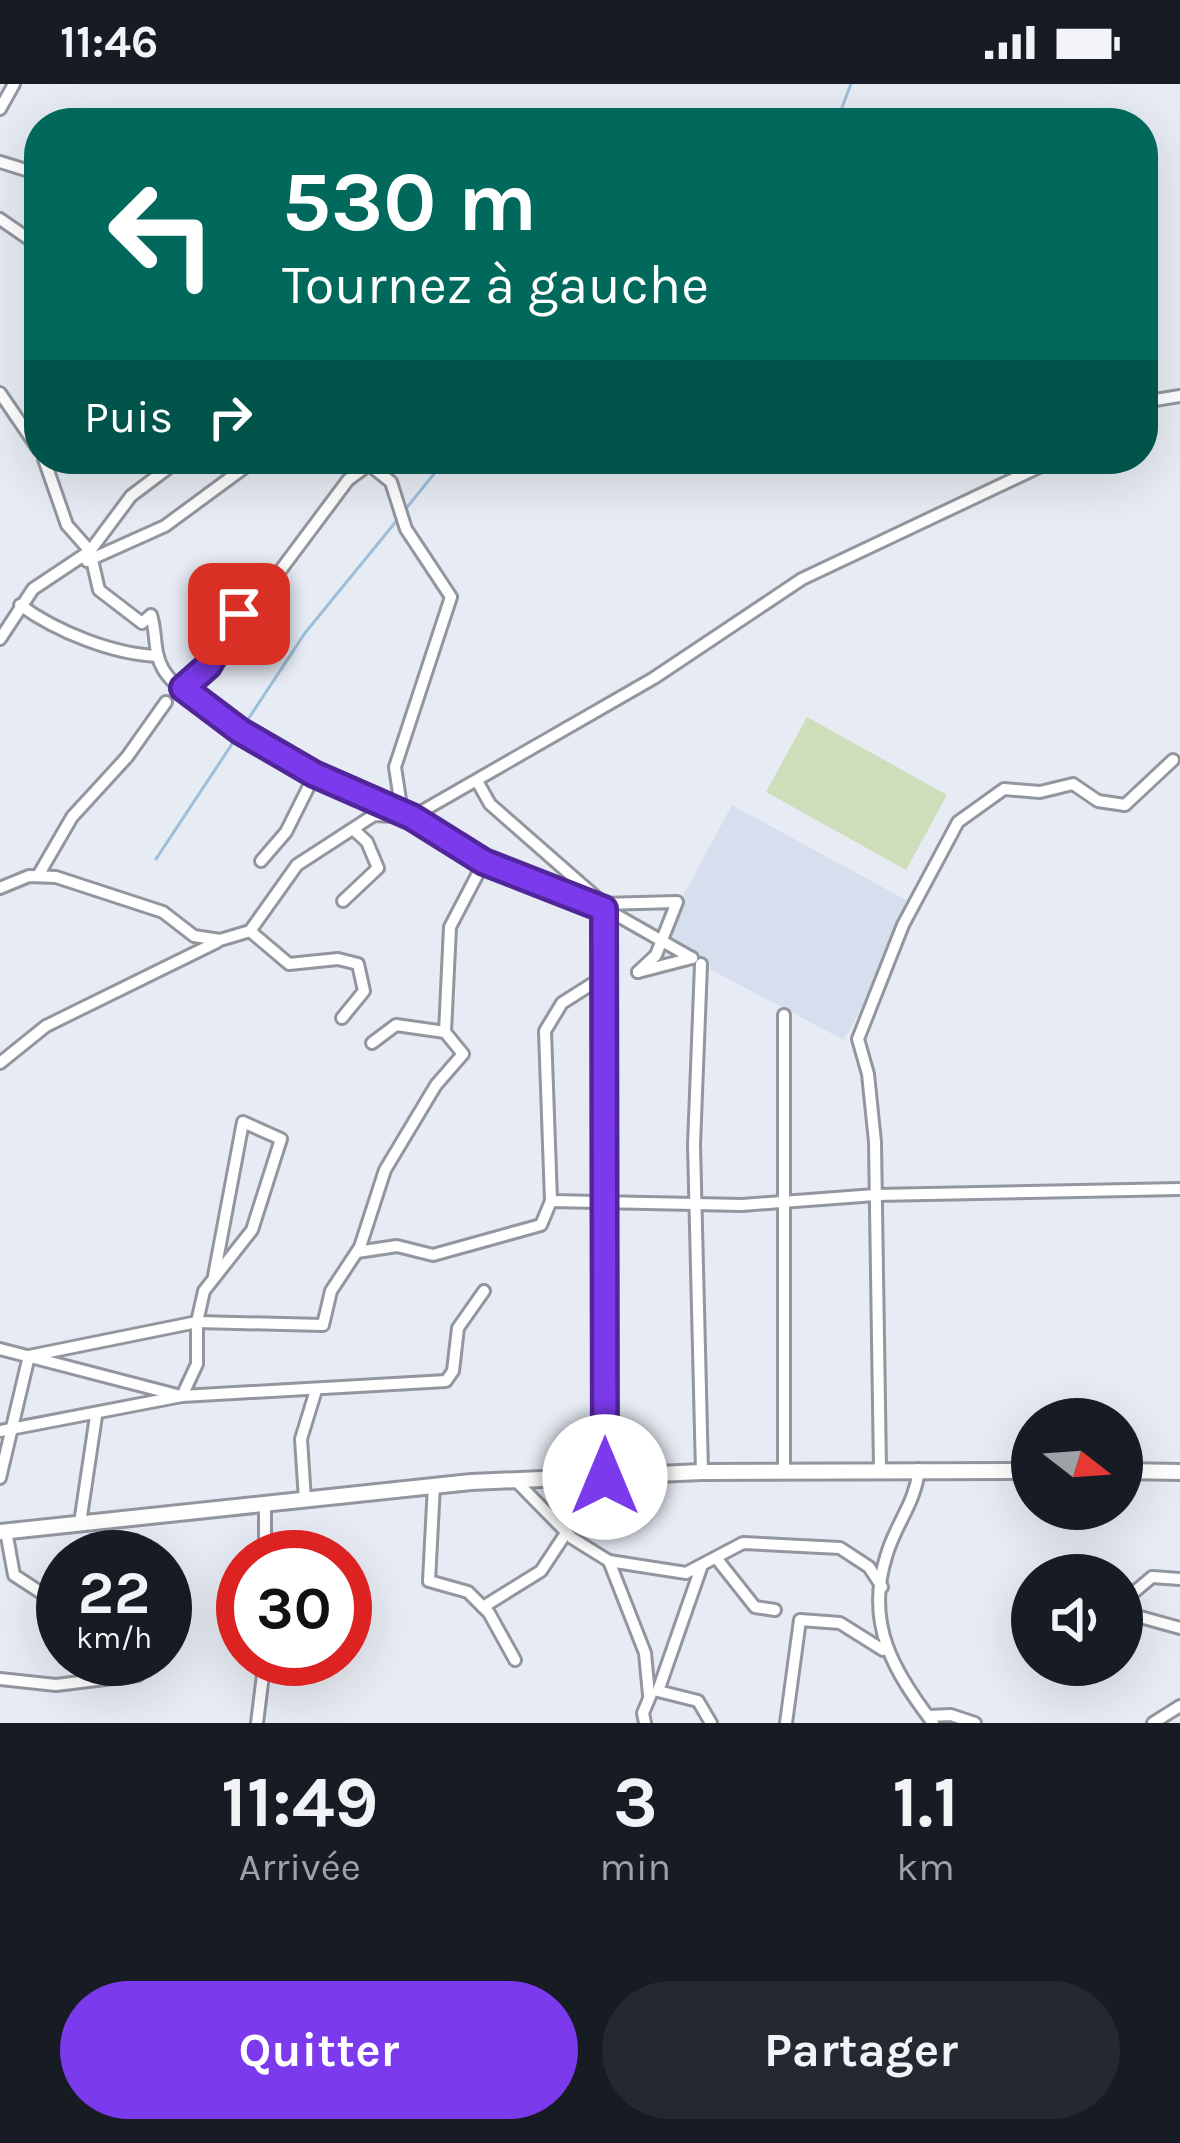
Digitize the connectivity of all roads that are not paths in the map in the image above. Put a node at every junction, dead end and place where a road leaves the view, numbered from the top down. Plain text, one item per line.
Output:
1 (14, 84) edge
2 (0, 109) edge
3 (0, 393) edge
4 (24, 428) edge
5 (49, 474) edge
6 (160, 474) edge
7 (235, 474) edge
8 (354, 474) edge
9 (381, 474) edge
10 (1024, 474) edge
11 (91, 556) junction
12 (20, 605) junction
13 (0, 639) edge
14 (157, 656) junction
15 (183, 688) junction
16 (166, 702) dead end
17 (1173, 760) dead end
18 (314, 774) junction
19 (477, 781) junction
20 (407, 815) junction
21 (352, 829) junction
22 (261, 861) dead end
23 (484, 862) junction
24 (39, 874) junction
25 (0, 889) edge
26 (343, 902) dead end
27 (602, 906) junction
28 (250, 931) junction
29 (220, 940) junction
30 (701, 964) dead end
31 (603, 976) junction
32 (784, 1016) dead end
33 (342, 1018) dead end
34 (445, 1032) junction
35 (372, 1043) dead end
36 (0, 1063) edge
37 (1180, 1189) edge
38 (875, 1195) junction
39 (603, 1200) junction
40 (551, 1201) junction
41 (784, 1203) junction
42 (699, 1204) junction
43 (367, 1229) junction
44 (397, 1246) junction
45 (357, 1252) junction
46 (214, 1276) junction
47 (484, 1291) dead end
48 (197, 1322) junction
49 (0, 1349) edge
50 (29, 1356) junction
51 (316, 1390) junction
52 (182, 1396) junction
53 (96, 1416) junction
54 (6, 1430) edge
55 (880, 1469) junction
56 (919, 1469) junction
57 (784, 1471) junction
58 (1011, 1471) edge
59 (701, 1472) junction
60 (1143, 1472) edge
61 (1180, 1472) edge
62 (605, 1477) junction
63 (0, 1478) edge
64 (515, 1480) junction
65 (434, 1485) junction
66 (305, 1500) junction
67 (265, 1504) junction
68 (80, 1523) junction
69 (265, 1530) edge
70 (3, 1531) edge
71 (566, 1533) junction
72 (717, 1559) junction
73 (609, 1561) junction
74 (703, 1564) junction
75 (1180, 1579) edge
76 (1143, 1584) edge
77 (882, 1587) junction
78 (36, 1589) edge
79 (483, 1607) junction
80 (775, 1610) dead end
81 (1143, 1619) edge
82 (1180, 1628) edge
83 (886, 1652) junction
84 (515, 1660) dead end
85 (0, 1679) edge
86 (36, 1683) edge
87 (262, 1686) edge
88 (653, 1693) junction
89 (1180, 1706) edge
90 (931, 1719) edge
91 (970, 1722) edge
92 (257, 1723) edge
93 (646, 1723) edge
94 (711, 1723) edge
95 (787, 1723) edge
96 (1153, 1723) edge

1 - 2 street
3 - 4 street
5 - 11 street
6 - 11 street
7 - 11 street
8 - 15 street
9 - 20 street
10 - 19 street
11 - 12 street
11 - 14 street
12 - 13 street
12 - 14 street
14 - 15 street
15 - 18 street
16 - 24 street
17 - 38 street
18 - 20 street
18 - 22 street
19 - 20 street
19 - 27 street
20 - 21 street
20 - 23 street
21 - 26 street
21 - 28 street
23 - 27 street
23 - 34 street
24 - 25 street
24 - 29 street
27 - 27 street
27 - 31 street
28 - 29 street
28 - 33 street
29 - 36 street
30 - 42 street
31 - 39 street
31 - 40 street
32 - 41 street
34 - 35 street
34 - 43 street
37 - 38 street
38 - 41 street
38 - 55 street
39 - 40 street
39 - 42 street
39 - 62 street
40 - 44 street
41 - 42 street
41 - 57 street
42 - 59 street
43 - 44 street
43 - 45 street
44 - 45 street
45 - 48 street
46 - 46 street
46 - 48 street
47 - 51 street
48 - 50 street
48 - 52 street
49 - 50 street
50 - 52 street
50 - 54 street
51 - 52 street
51 - 66 street
52 - 53 street
53 - 54 street
53 - 68 street
54 - 63 street
55 - 56 main road
55 - 57 main road
56 - 58 main road
56 - 77 street
57 - 59 main road
59 - 62 main road
60 - 61 main road
62 - 64 main road
64 - 65 main road
64 - 71 street
65 - 66 main road
65 - 79 street
66 - 67 main road
67 - 68 main road
67 - 69 street
68 - 70 main road
70 - 78 street
71 - 73 street
71 - 79 street
72 - 74 street
72 - 77 street
72 - 80 street
73 - 74 street
73 - 88 street
74 - 88 street
75 - 76 street
77 - 83 street
79 - 84 street
81 - 82 street
83 - 90 street
83 - 95 street
85 - 86 street
87 - 92 street
88 - 93 street
88 - 94 street
89 - 96 street
90 - 91 street

